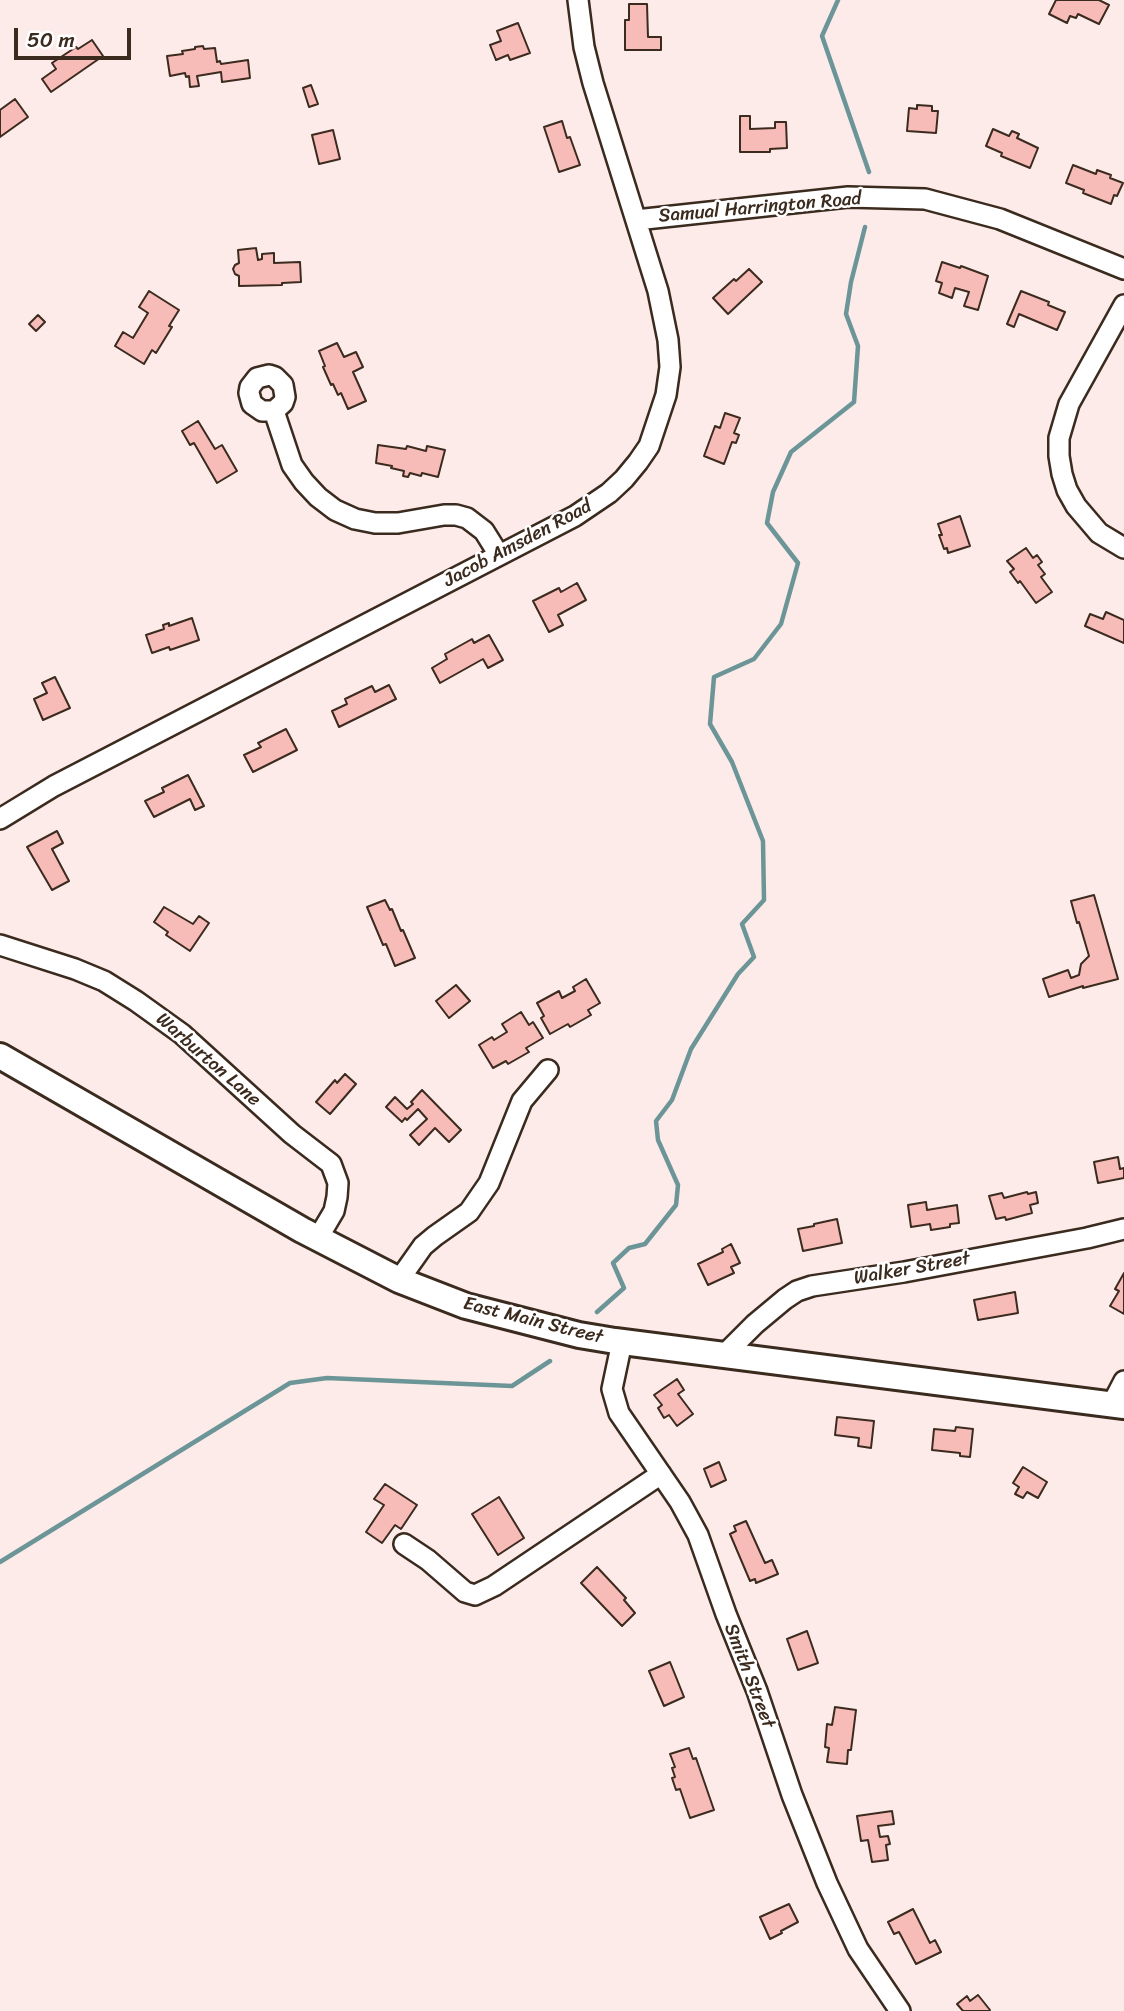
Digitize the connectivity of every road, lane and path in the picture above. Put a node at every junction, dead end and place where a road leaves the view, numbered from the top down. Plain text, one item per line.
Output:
1 (578, 0) edge
2 (636, 219) junction
3 (1124, 269) edge
4 (1124, 305) edge
5 (274, 411) dead end
6 (1124, 548) edge
7 (499, 555) junction
8 (0, 819) edge
9 (0, 945) edge
10 (0, 1056) edge
11 (548, 1070) dead end
12 (1124, 1233) edge
13 (318, 1238) junction
14 (399, 1280) junction
15 (622, 1342) junction
16 (723, 1356) junction
17 (1124, 1381) edge
18 (1118, 1405) edge
19 (661, 1474) junction
20 (404, 1545) dead end
21 (900, 2011) edge

1 - 2 street, Jacob Amsden Road
2 - 3 street, Samual Harrington Road
2 - 7 street, Jacob Amsden Road
4 - 6 street
5 - 7 street
7 - 8 street, Jacob Amsden Road
9 - 13 street, Warburton Lane
10 - 13 main road, East Main Street
11 - 14 street
12 - 16 street, Walker Street
13 - 14 main road, East Main Street
14 - 15 main road, East Main Street
15 - 16 main road, East Main Street
15 - 19 street, Smith Street
16 - 18 main road, East Main Street
17 - 18 street
19 - 20 street
19 - 21 street, Smith Street

